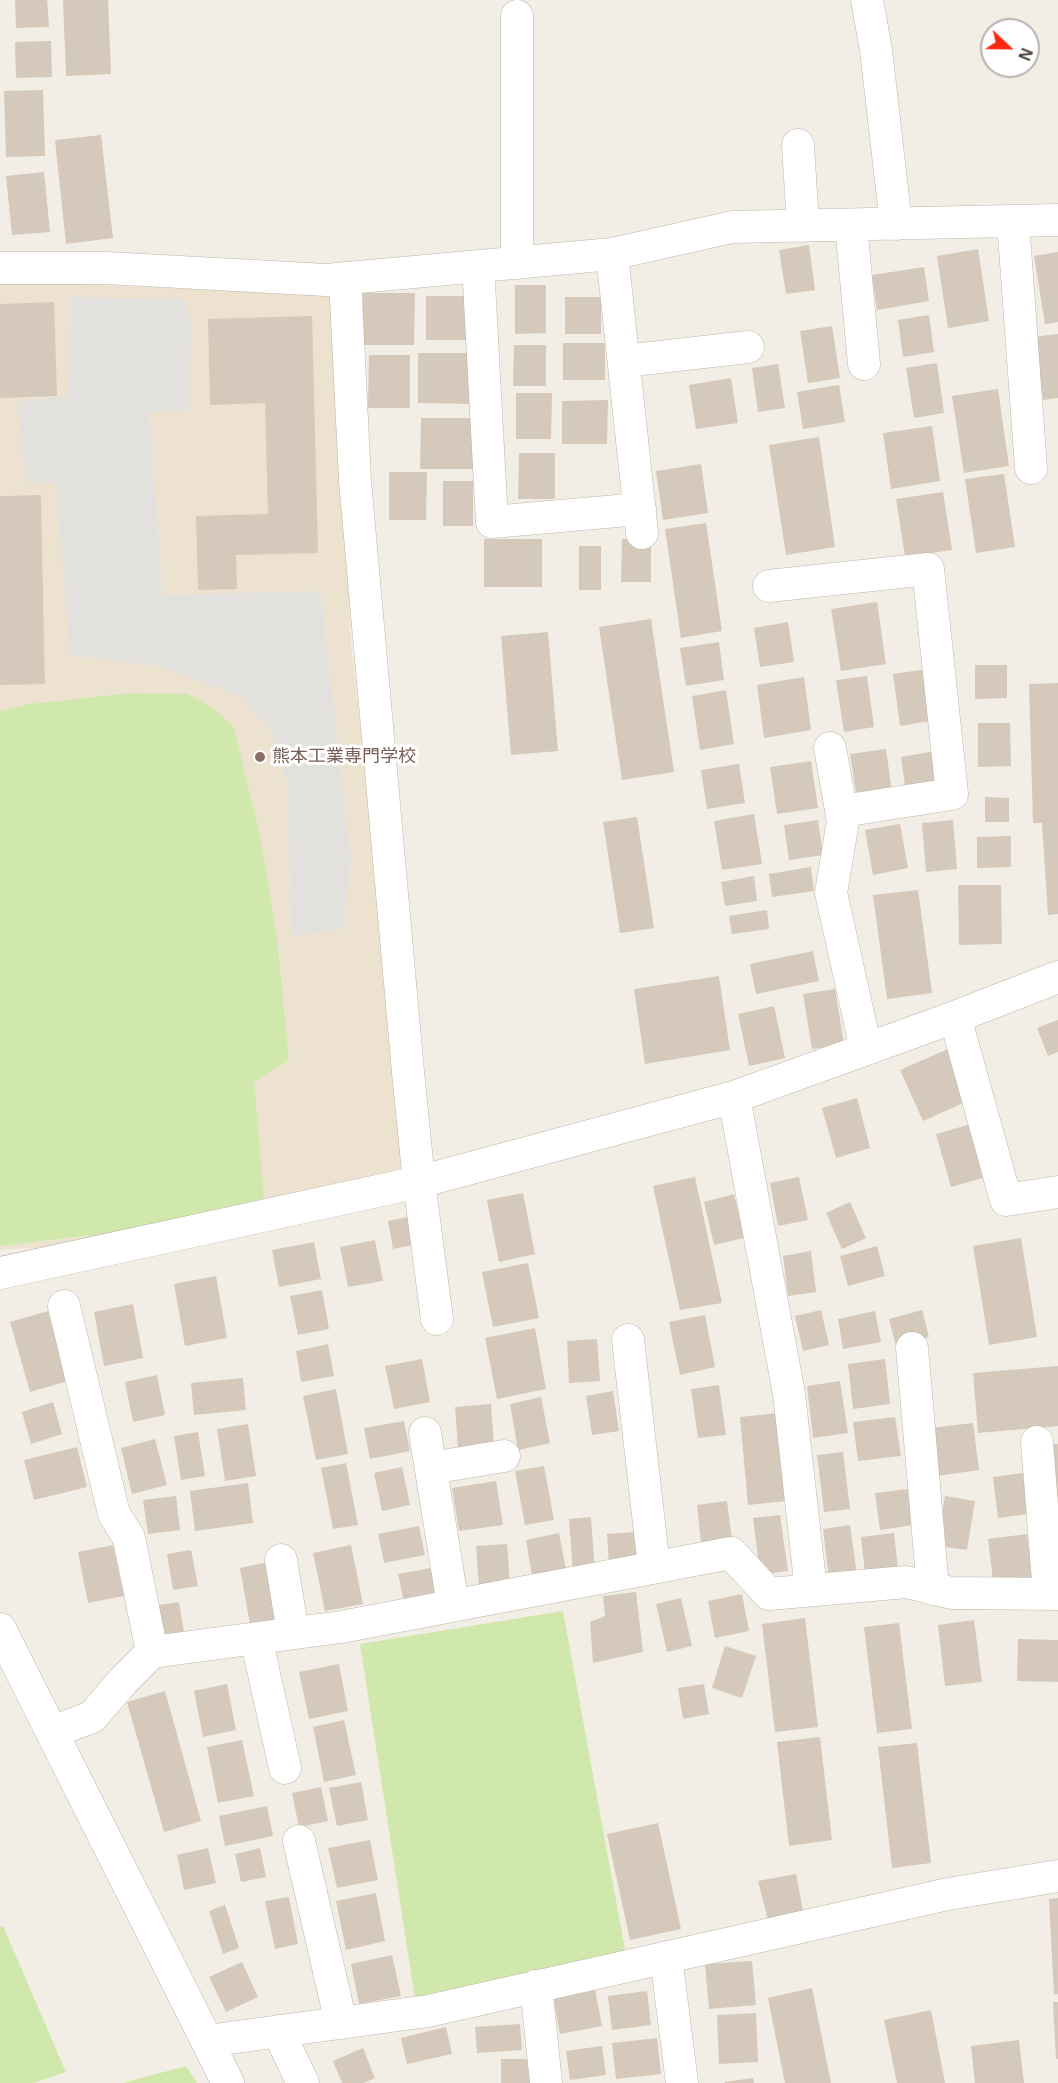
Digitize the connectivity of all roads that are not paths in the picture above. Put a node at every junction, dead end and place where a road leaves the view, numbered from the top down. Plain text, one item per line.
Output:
1 (867, 0) edge
2 (517, 16) dead end
3 (798, 146) dead end
4 (1058, 220) edge
5 (1013, 221) junction
6 (896, 224) junction
7 (851, 225) junction
8 (803, 226) junction
9 (612, 254) junction
10 (517, 263) junction
11 (0, 268) edge
12 (345, 278) junction
13 (479, 283) dead end
14 (748, 347) dead end
15 (624, 361) junction
16 (864, 364) dead end
17 (1031, 468) dead end
18 (768, 586) dead end
19 (830, 748) dead end
20 (842, 811) junction
21 (1058, 977) edge
22 (955, 1017) junction
23 (866, 1049) junction
24 (734, 1097) junction
25 (419, 1182) junction
26 (1058, 1192) edge
27 (0, 1273) edge
28 (64, 1306) dead end
29 (437, 1319) dead end
30 (628, 1340) dead end
31 (912, 1348) dead end
32 (425, 1433) dead end
33 (1037, 1442) dead end
34 (504, 1456) dead end
35 (431, 1468) junction
36 (281, 1560) dead end
37 (654, 1567) junction
38 (933, 1588) junction
39 (811, 1590) junction
40 (1054, 1594) edge
41 (453, 1605) junction
42 (0, 1629) edge
43 (294, 1633) junction
44 (256, 1638) junction
45 (152, 1652) junction
46 (52, 1731) junction
47 (285, 1768) dead end
48 (299, 1841) dead end
49 (1058, 1876) edge
50 (666, 1957) junction
51 (536, 1986) junction
52 (340, 2023) junction
53 (278, 2031) junction
54 (207, 2041) junction
55 (228, 2083) edge
56 (303, 2083) edge
57 (546, 2083) edge
58 (682, 2083) edge

1 - 6 street
2 - 10 street
3 - 8 street
4 - 5 street
5 - 6 street
5 - 17 street
6 - 7 street
7 - 8 street
7 - 16 street
8 - 9 street
9 - 10 street
9 - 15 street
10 - 12 street
11 - 12 street
12 - 25 street
13 - 15 street
14 - 15 street
18 - 20 street
19 - 20 street
20 - 23 street
21 - 22 street
22 - 23 street
22 - 26 street
23 - 24 street
24 - 25 street
24 - 39 street
25 - 27 street
25 - 29 street
28 - 45 street
30 - 37 street
31 - 38 street
32 - 35 street
33 - 40 street
34 - 35 street
35 - 41 street
36 - 43 street
37 - 39 street
37 - 41 street
38 - 39 street
38 - 40 street
41 - 43 street
42 - 46 street
43 - 44 street
44 - 45 street
44 - 47 street
45 - 46 street
46 - 54 street
48 - 52 street
49 - 50 street
50 - 51 street
50 - 58 street
51 - 52 street
51 - 57 street
52 - 53 street
53 - 54 street
53 - 56 street
54 - 55 street

